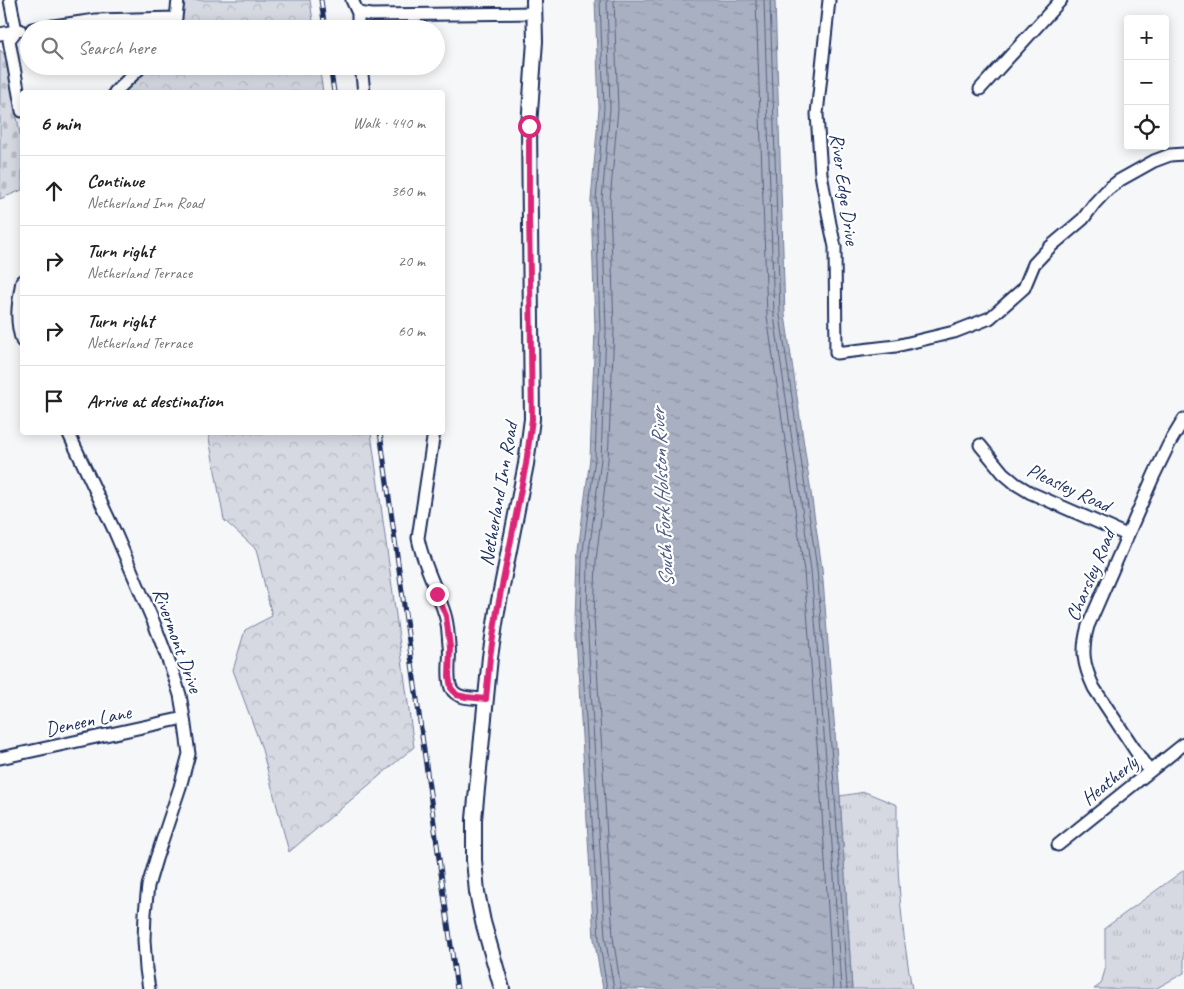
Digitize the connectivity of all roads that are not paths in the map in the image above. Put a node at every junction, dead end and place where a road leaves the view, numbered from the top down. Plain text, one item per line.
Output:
1 (10, 0) edge
2 (178, 0) edge
3 (352, 0) edge
4 (830, 0) edge
5 (1061, 0) edge
6 (534, 6) edge
7 (358, 13) junction
8 (176, 18) joint
9 (96, 20) edge
10 (358, 20) edge
11 (20, 30) edge
12 (16, 31) junction
13 (0, 34) edge
14 (133, 75) edge
15 (362, 75) edge
16 (980, 89) dead end
17 (117, 90) edge
18 (364, 90) edge
19 (20, 101) edge
20 (1184, 154) edge
21 (20, 293) edge
22 (20, 335) edge
23 (1184, 419) edge
24 (69, 435) edge
25 (434, 435) edge
26 (980, 445) dead end
27 (1127, 534) junction
28 (486, 699) junction
29 (184, 718) junction
30 (1184, 744) edge
31 (0, 758) edge
32 (1149, 771) junction
33 (1058, 846) dead end
34 (149, 989) edge
35 (502, 989) edge

1 - 12 street
2 - 8 street
3 - 7 street
4 - 20 street, River Edge Drive
5 - 16 street
6 - 7 street
6 - 28 main road, Netherland Inn Road
7 - 10 street
8 - 9 street
11 - 12 street
12 - 13 street
12 - 19 street
14 - 17 street
15 - 18 street
21 - 22 street
23 - 27 street, Charsley Road
24 - 29 street, Rivermont Drive
25 - 28 street
26 - 27 street, Pleasley Road
27 - 32 street, Charsley Road
28 - 35 main road, Netherland Inn Road
29 - 31 street, Deneen Lane
29 - 34 street, Rivermont Drive
30 - 32 street, Heatherly
32 - 33 street, Heatherly

